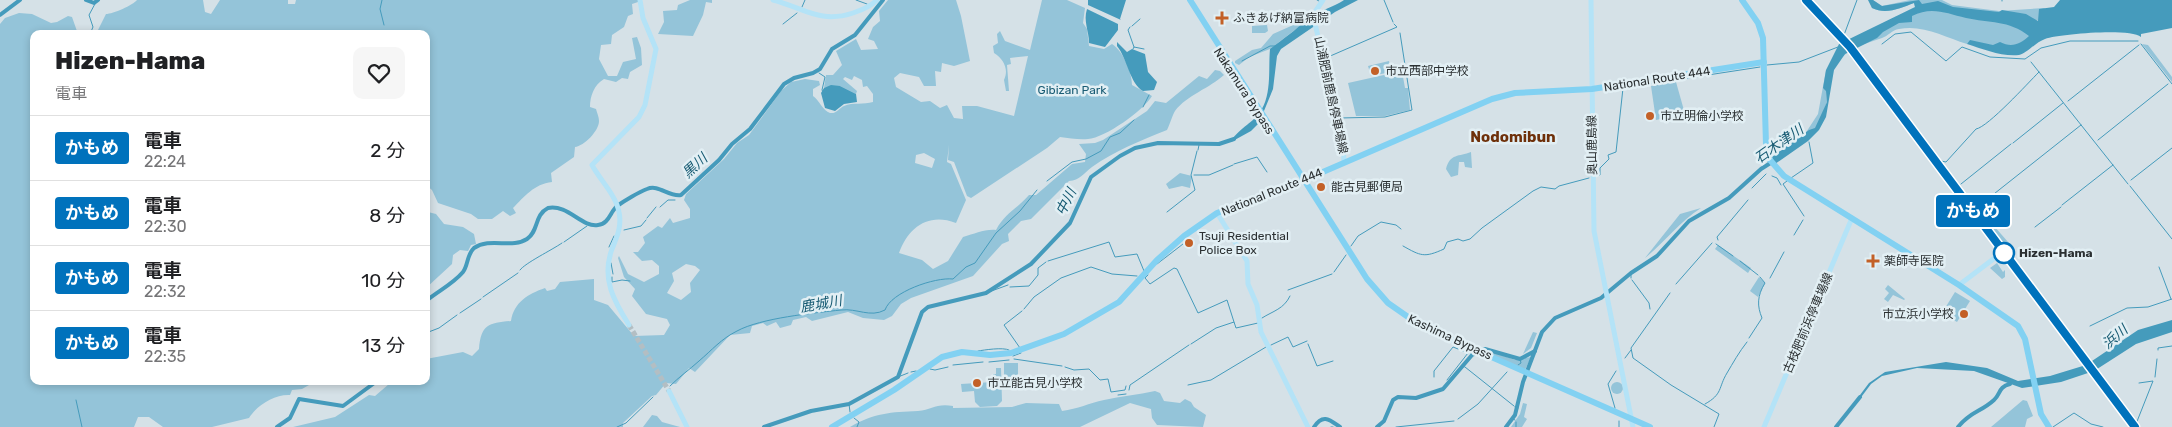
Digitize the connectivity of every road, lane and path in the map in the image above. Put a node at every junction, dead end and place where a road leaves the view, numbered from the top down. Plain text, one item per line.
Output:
1 (640, 0) edge
2 (773, 0) edge
3 (877, 0) edge
4 (1189, 0) edge
5 (1322, 0) edge
6 (1591, 0) edge
7 (1742, 0) edge
8 (1764, 62) junction
9 (1592, 89) junction
10 (1344, 162) junction
11 (1303, 180) junction
12 (1217, 213) junction
13 (1852, 218) junction
14 (1996, 257) dead end
15 (1959, 285) junction
16 (630, 326) tunnel mouth
17 (1618, 348) junction
18 (1626, 351) dead end
19 (669, 391) tunnel mouth
20 (1633, 423) edge
21 (687, 427) edge
22 (832, 427) edge
23 (1308, 427) edge
24 (1643, 427) edge
25 (1650, 427) edge
26 (1764, 427) edge
27 (2049, 427) edge

1 - 16 main road
2 - 3 main road
4 - 11 highway, Nakamura Bypass
5 - 10 main road, 山浦肥前鹿島停車場線
6 - 9 main road, 奥山鹿島線
7 - 8 highway
8 - 9 highway, National Route 444
8 - 13 highway
9 - 10 highway, National Route 444
9 - 17 main road, 奥山鹿島線
10 - 11 highway, National Route 444
11 - 12 highway, National Route 444
11 - 20 highway, Kashima Bypass
12 - 22 highway, National Route 444
12 - 23 main road
13 - 15 highway
13 - 26 main road, 古枝肥前浜停車場線
14 - 15 main road
15 - 27 highway
17 - 18 main road
17 - 20 main road
19 - 21 main road
20 - 24 highway, Kashima Bypass
20 - 25 highway, Kashima Bypass

